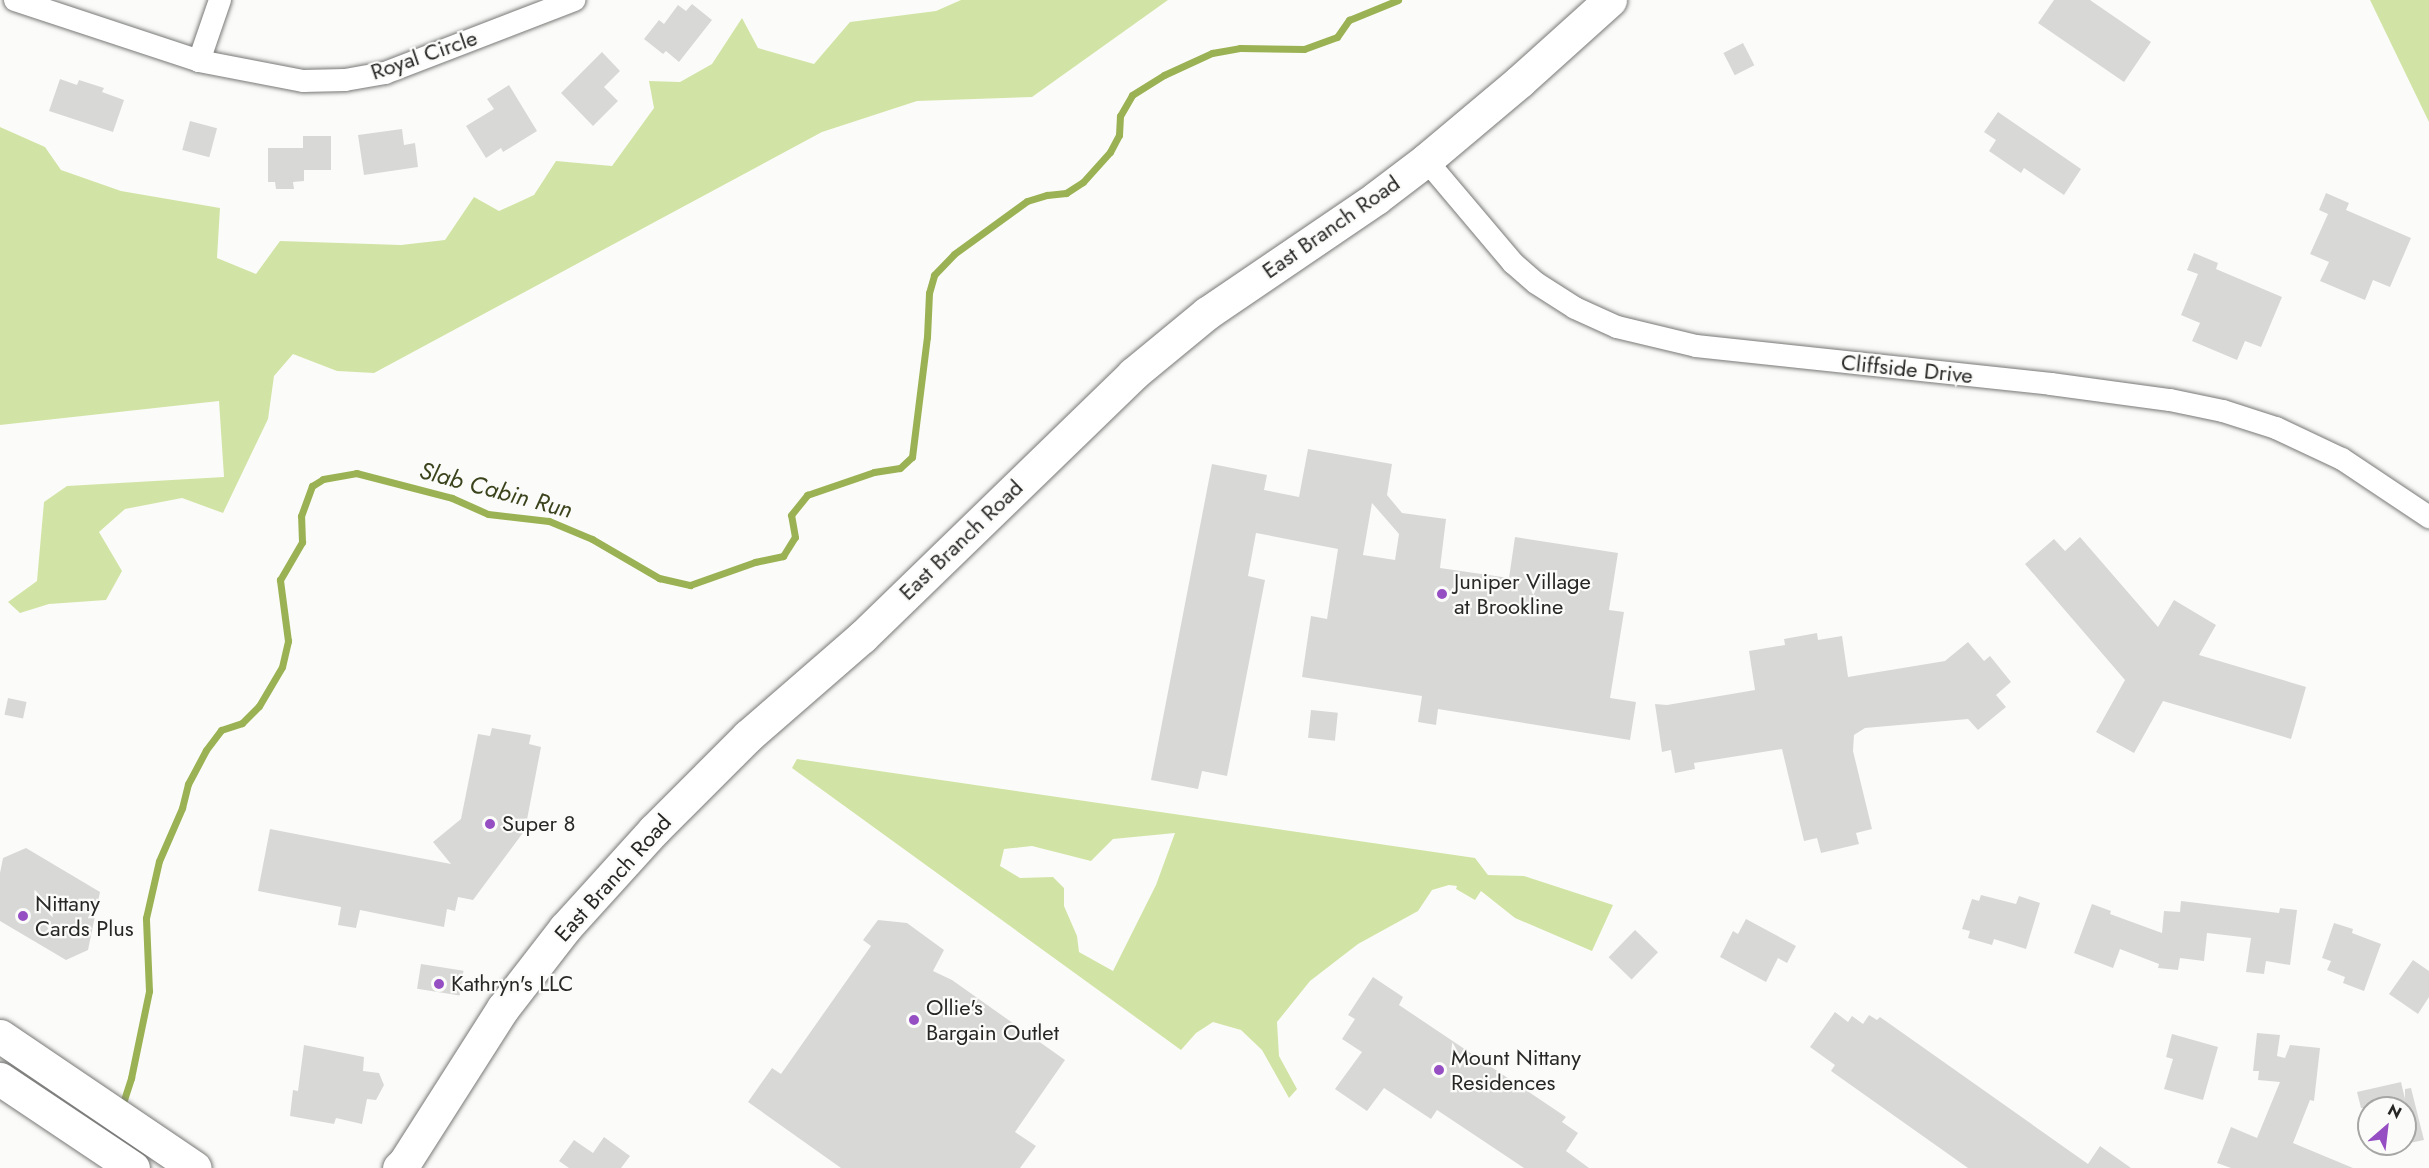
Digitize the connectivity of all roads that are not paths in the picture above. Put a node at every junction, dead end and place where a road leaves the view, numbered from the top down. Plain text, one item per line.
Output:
1 (15, 0) edge
2 (220, 0) edge
3 (574, 0) edge
4 (1610, 0) edge
5 (199, 61) junction
6 (1426, 160) junction
7 (2429, 518) edge
8 (0, 1036) edge
9 (0, 1079) edge
10 (130, 1166) edge
11 (401, 1167) edge
12 (195, 1168) edge

1 - 5 street, Royal Circle
2 - 5 street
3 - 5 street, Royal Circle
4 - 6 main road, East Branch Road
6 - 7 street, Cliffside Drive
6 - 11 main road, East Branch Road
8 - 12 main road
9 - 10 main road

